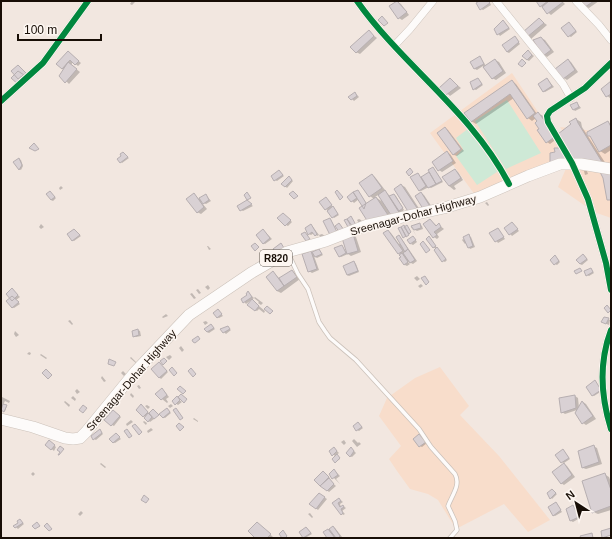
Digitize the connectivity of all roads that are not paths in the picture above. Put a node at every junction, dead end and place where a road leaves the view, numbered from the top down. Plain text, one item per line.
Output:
1 (88, 1) edge
2 (357, 1) edge
3 (433, 1) edge
4 (496, 1) edge
5 (576, 1) edge
6 (611, 40) edge
7 (394, 46) junction
8 (611, 63) edge
9 (571, 98) junction
10 (1, 101) edge
11 (572, 163) junction
12 (611, 169) edge
13 (509, 184) junction
14 (287, 252) junction
15 (611, 290) edge
16 (611, 330) edge
17 (1, 419) edge
18 (611, 429) edge
19 (450, 538) edge

1 - 10 street
2 - 7 street
3 - 7 street
4 - 9 street
5 - 6 street
7 - 13 street
8 - 9 street
9 - 11 street
11 - 12 main road, Sreenagar-Dohar Highway / R820
11 - 13 main road, Sreenagar-Dohar Highway / R820
11 - 15 street
13 - 14 main road, Sreenagar-Dohar Highway / R820
14 - 17 main road, Sreenagar-Dohar Highway / R820
14 - 19 lane
16 - 18 street

